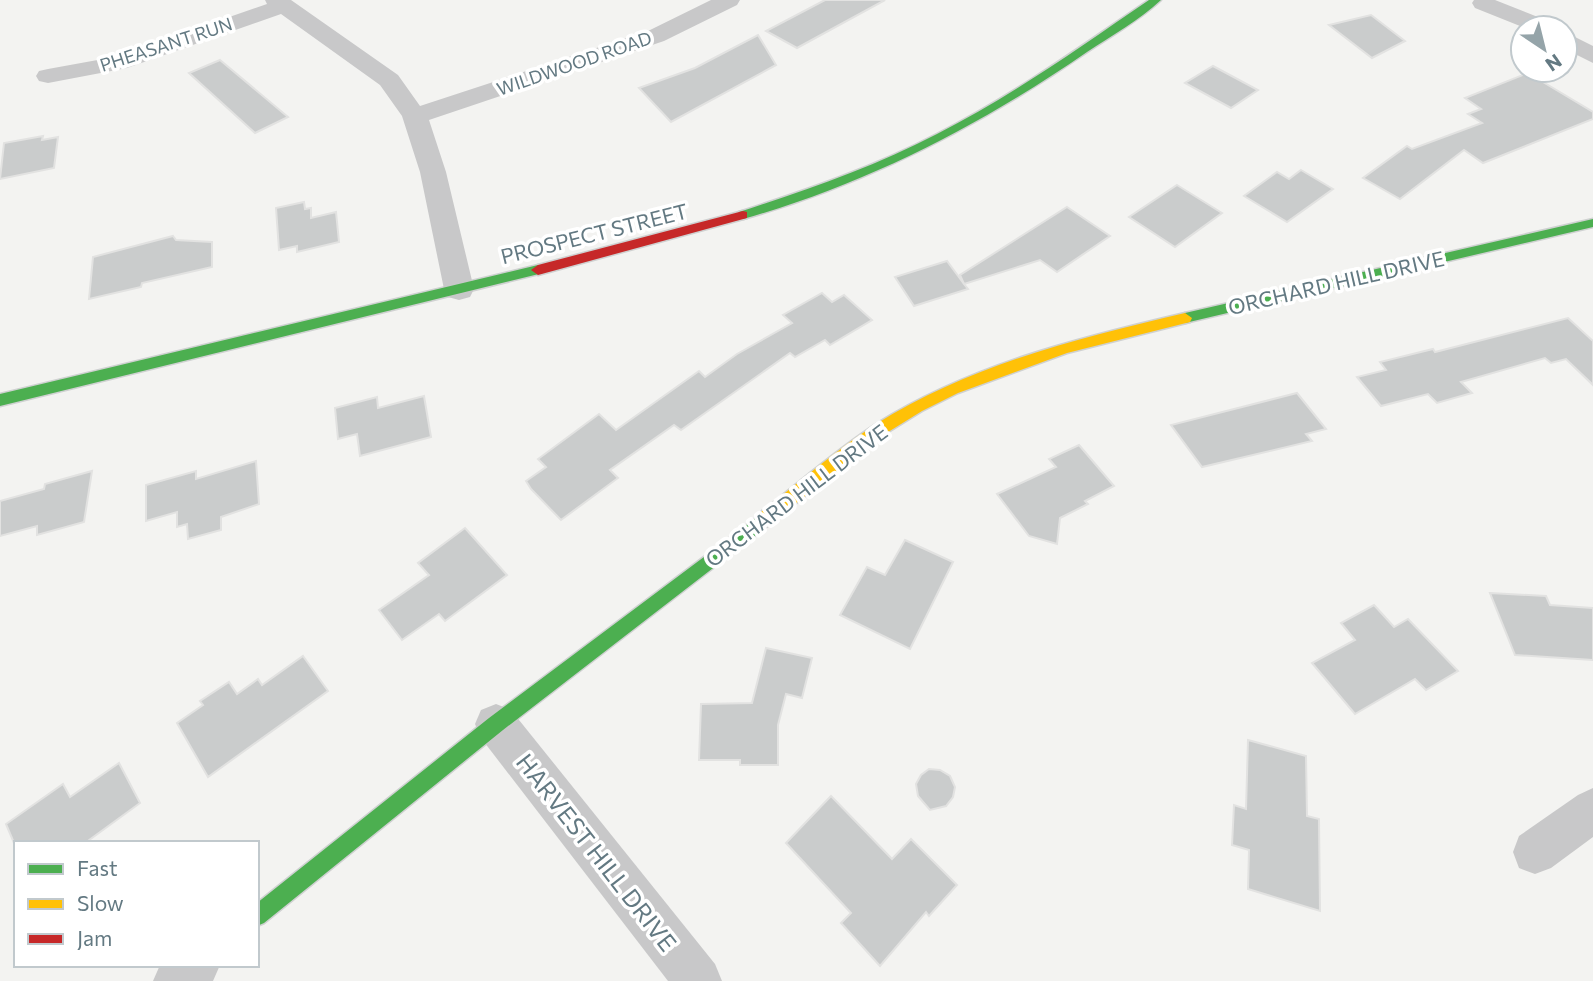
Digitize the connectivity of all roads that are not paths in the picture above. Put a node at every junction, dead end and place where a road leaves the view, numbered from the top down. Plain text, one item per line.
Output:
1 (729, 0) edge
2 (1156, 0) edge
3 (280, 3) edge
4 (1483, 3) dead end
5 (1510, 14) edge
6 (48, 76) dead end
7 (415, 116) junction
8 (1593, 223) edge
9 (459, 289) junction
10 (0, 400) edge
11 (496, 724) junction
12 (1593, 810) edge
13 (1535, 852) dead end
14 (259, 914) edge
15 (194, 967) edge
16 (177, 981) edge
17 (698, 981) edge

1 - 7 street, WILDWOOD ROAD
2 - 9 main road, PROSPECT STREET
3 - 6 street, PHEASANT RUN
3 - 7 street
4 - 5 street
7 - 9 street
8 - 11 main road, ORCHARD HILL DRIVE
9 - 10 main road, PROSPECT STREET
11 - 14 main road, ORCHARD HILL DRIVE
11 - 17 street, HARVEST HILL DRIVE
12 - 13 street
15 - 16 street

